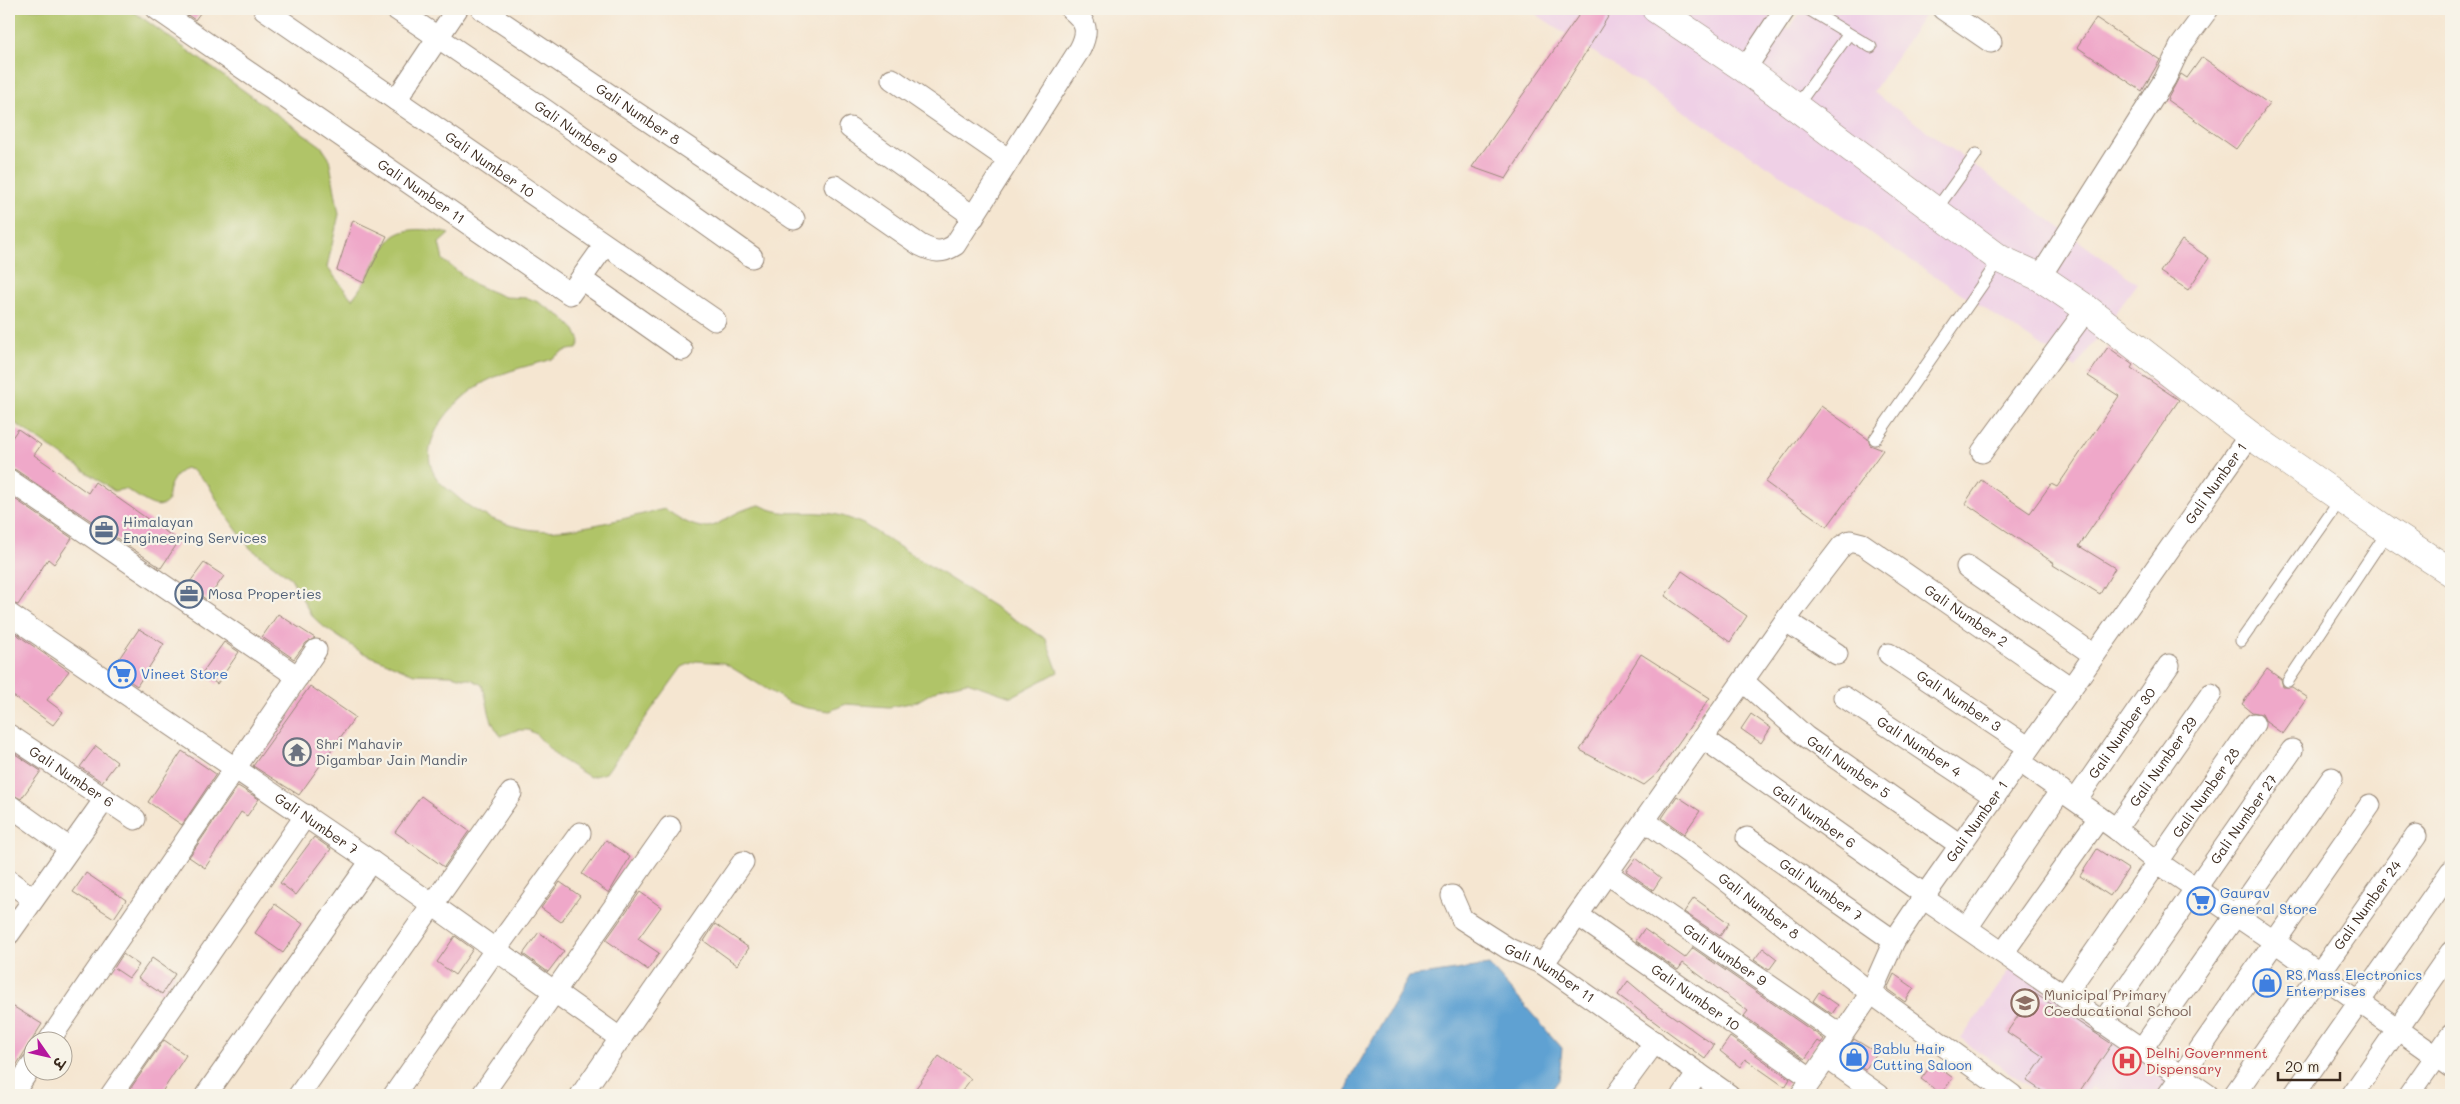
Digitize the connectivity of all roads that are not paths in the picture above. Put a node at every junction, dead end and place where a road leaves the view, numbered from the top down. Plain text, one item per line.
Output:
1 (157, 9) edge
2 (264, 9) edge
3 (396, 9) edge
4 (457, 9) edge
5 (482, 9) edge
6 (1071, 9) edge
7 (1656, 9) edge
8 (1785, 9) edge
9 (1808, 9) edge
10 (1943, 9) edge
11 (2208, 9) edge
12 (1848, 35) junction
13 (438, 37) junction
14 (1991, 42) dead end
15 (1871, 47) dead end
16 (1745, 69) junction
17 (892, 80) dead end
18 (396, 100) junction
19 (1796, 107) junction
20 (850, 128) dead end
21 (1976, 154) dead end
22 (1009, 160) junction
23 (835, 186) dead end
24 (1935, 211) junction
25 (974, 217) junction
26 (794, 219) dead end
27 (605, 244) junction
28 (752, 258) dead end
29 (2000, 259) junction
30 (2040, 277) junction
31 (581, 279) junction
32 (2087, 309) junction
33 (715, 320) dead end
34 (682, 350) dead end
35 (2250, 435) junction
36 (1875, 439) dead end
37 (1982, 452) dead end
38 (9, 480) edge
39 (2341, 499) junction
40 (2388, 531) junction
41 (1968, 567) dead end
42 (2451, 572) edge
43 (9, 614) edge
44 (1786, 621) junction
45 (2241, 641) dead end
46 (316, 650) dead end
47 (1837, 654) dead end
48 (1889, 654) dead end
49 (2094, 655) junction
50 (2169, 665) dead end
51 (298, 677) junction
52 (1743, 681) junction
53 (2288, 681) dead end
54 (2071, 688) junction
55 (2211, 694) dead end
56 (1844, 697) dead end
57 (2254, 724) dead end
58 (9, 735) edge
59 (1703, 738) junction
60 (2292, 750) dead end
61 (2024, 754) junction
62 (235, 769) junction
63 (2332, 778) dead end
64 (511, 793) dead end
65 (2068, 795) junction
66 (1994, 796) junction
67 (105, 800) junction
68 (9, 805) edge
69 (2370, 805) dead end
70 (306, 816) junction
71 (135, 818) dead end
72 (1645, 821) junction
73 (2108, 823) junction
74 (670, 827) dead end
75 (580, 833) dead end
76 (2416, 836) dead end
77 (1747, 838) dead end
78 (1960, 845) junction
79 (69, 848) junction
80 (371, 861) junction
81 (743, 862) dead end
82 (2157, 862) junction
83 (2451, 871) edge
84 (1608, 874) junction
85 (9, 882) edge
86 (2195, 888) junction
87 (1452, 896) dead end
88 (1924, 896) junction
89 (33, 899) junction
90 (434, 904) junction
91 (1579, 916) junction
92 (2236, 916) junction
93 (1967, 928) junction
94 (9, 934) edge
95 (1894, 941) junction
96 (2275, 942) junction
97 (496, 949) junction
98 (2451, 952) edge
99 (2003, 953) junction
100 (1543, 964) junction
101 (2318, 973) junction
102 (556, 991) junction
103 (1871, 993) junction
104 (2064, 996) junction
105 (2358, 1002) junction
106 (2102, 1023) junction
107 (2397, 1030) junction
108 (55, 1032) edge
109 (2451, 1035) edge
110 (1842, 1036) junction
111 (621, 1039) junction
112 (1655, 1042) junction
113 (2141, 1050) junction
114 (1827, 1058) junction
115 (2444, 1062) edge
116 (1698, 1073) junction
117 (2181, 1077) junction
118 (22, 1081) edge
119 (1807, 1087) edge
120 (13, 1095) edge
121 (111, 1095) edge
122 (206, 1095) edge
123 (299, 1095) edge
124 (394, 1095) edge
125 (482, 1095) edge
126 (581, 1095) edge
127 (1616, 1095) edge
128 (1683, 1095) edge
129 (1729, 1095) edge
130 (1879, 1095) edge
131 (2012, 1095) edge
132 (2168, 1095) edge
133 (2208, 1095) edge
134 (2234, 1095) edge
135 (2294, 1095) edge
136 (2352, 1095) edge
137 (2409, 1095) edge

1 - 31 street, Gali Number 11
2 - 18 street, Gali Number 10
3 - 13 street, Gali Number 9
4 - 13 street
5 - 26 street, Gali Number 8
6 - 22 street
7 - 16 street
8 - 16 street
9 - 12 lane
10 - 14 street
11 - 30 street
12 - 15 lane
12 - 19 lane
13 - 18 street
13 - 28 street, Gali Number 9
16 - 19 street
17 - 22 street
18 - 27 street, Gali Number 10
19 - 24 street
20 - 25 street
21 - 24 lane
22 - 25 street
23 - 25 street
24 - 29 street
27 - 31 street
27 - 33 street, Gali Number 10
29 - 30 street
29 - 36 lane
30 - 32 street
31 - 34 street
32 - 35 street
32 - 37 street
35 - 39 street
35 - 49 street, Gali Number 1
38 - 51 street
39 - 40 street
39 - 45 lane
40 - 42 street
40 - 53 lane
41 - 49 street
43 - 62 street, Gali Number 7
44 - 47 street
44 - 52 street
44 - 54 street, Gali Number 2
46 - 51 street
48 - 61 street, Gali Number 3
49 - 54 street, Gali Number 1
50 - 65 street, Gali Number 30
51 - 62 street
52 - 59 street
52 - 78 street, Gali Number 5
54 - 61 street, Gali Number 1
55 - 73 street, Gali Number 29
56 - 66 street, Gali Number 4
57 - 82 street, Gali Number 28
58 - 67 street, Gali Number 6
59 - 72 street
59 - 88 street, Gali Number 6
60 - 86 street, Gali Number 27
61 - 65 street, Gali Number 3
61 - 66 street, Gali Number 1
62 - 70 street, Gali Number 7
62 - 108 street
63 - 92 street
64 - 90 street
65 - 73 street, Gali Number 3
65 - 93 street
66 - 78 street, Gali Number 1
67 - 71 street, Gali Number 6
67 - 79 street
68 - 79 street
69 - 96 street
70 - 80 street, Gali Number 7
70 - 121 street
72 - 84 street
72 - 103 street, Gali Number 8
73 - 82 street, Gali Number 3
73 - 99 street
74 - 102 street
75 - 97 street
76 - 101 street, Gali Number 24
77 - 95 street, Gali Number 7
78 - 88 street, Gali Number 1
79 - 89 street
80 - 90 street, Gali Number 7
80 - 122 street
81 - 111 street
82 - 86 street, Gali Number 3
82 - 104 street
83 - 105 street
84 - 91 street
84 - 110 street, Gali Number 9
85 - 89 street
86 - 92 street, Gali Number 3
86 - 106 street
87 - 100 street, Gali Number 11
88 - 93 street, Gali Number 6
88 - 95 street, Gali Number 1
89 - 94 street
90 - 97 street, Gali Number 7
90 - 123 street
91 - 100 street
91 - 119 street, Gali Number 10
92 - 96 street, Gali Number 3
92 - 113 street
93 - 99 street, Gali Number 6
95 - 103 street, Gali Number 1
96 - 101 street, Gali Number 3
96 - 117 street
97 - 102 street, Gali Number 7
97 - 124 street
98 - 107 street
99 - 104 street, Gali Number 6
100 - 112 street, Gali Number 11
101 - 105 street, Gali Number 3
101 - 134 street
102 - 111 street, Gali Number 7
102 - 125 street
103 - 110 street, Gali Number 1
103 - 131 street, Gali Number 8
104 - 106 street, Gali Number 6
105 - 107 street, Gali Number 3
105 - 135 street
106 - 113 street, Gali Number 6
107 - 115 street, Gali Number 3
107 - 136 street
109 - 115 street
110 - 114 street, Gali Number 1
111 - 126 street
112 - 116 street, Gali Number 11
112 - 127 street
113 - 117 street, Gali Number 6
114 - 119 street, Gali Number 1
114 - 130 street
115 - 137 street
116 - 128 street
116 - 129 street, Gali Number 11
117 - 132 street
117 - 133 street, Gali Number 6
118 - 120 street

